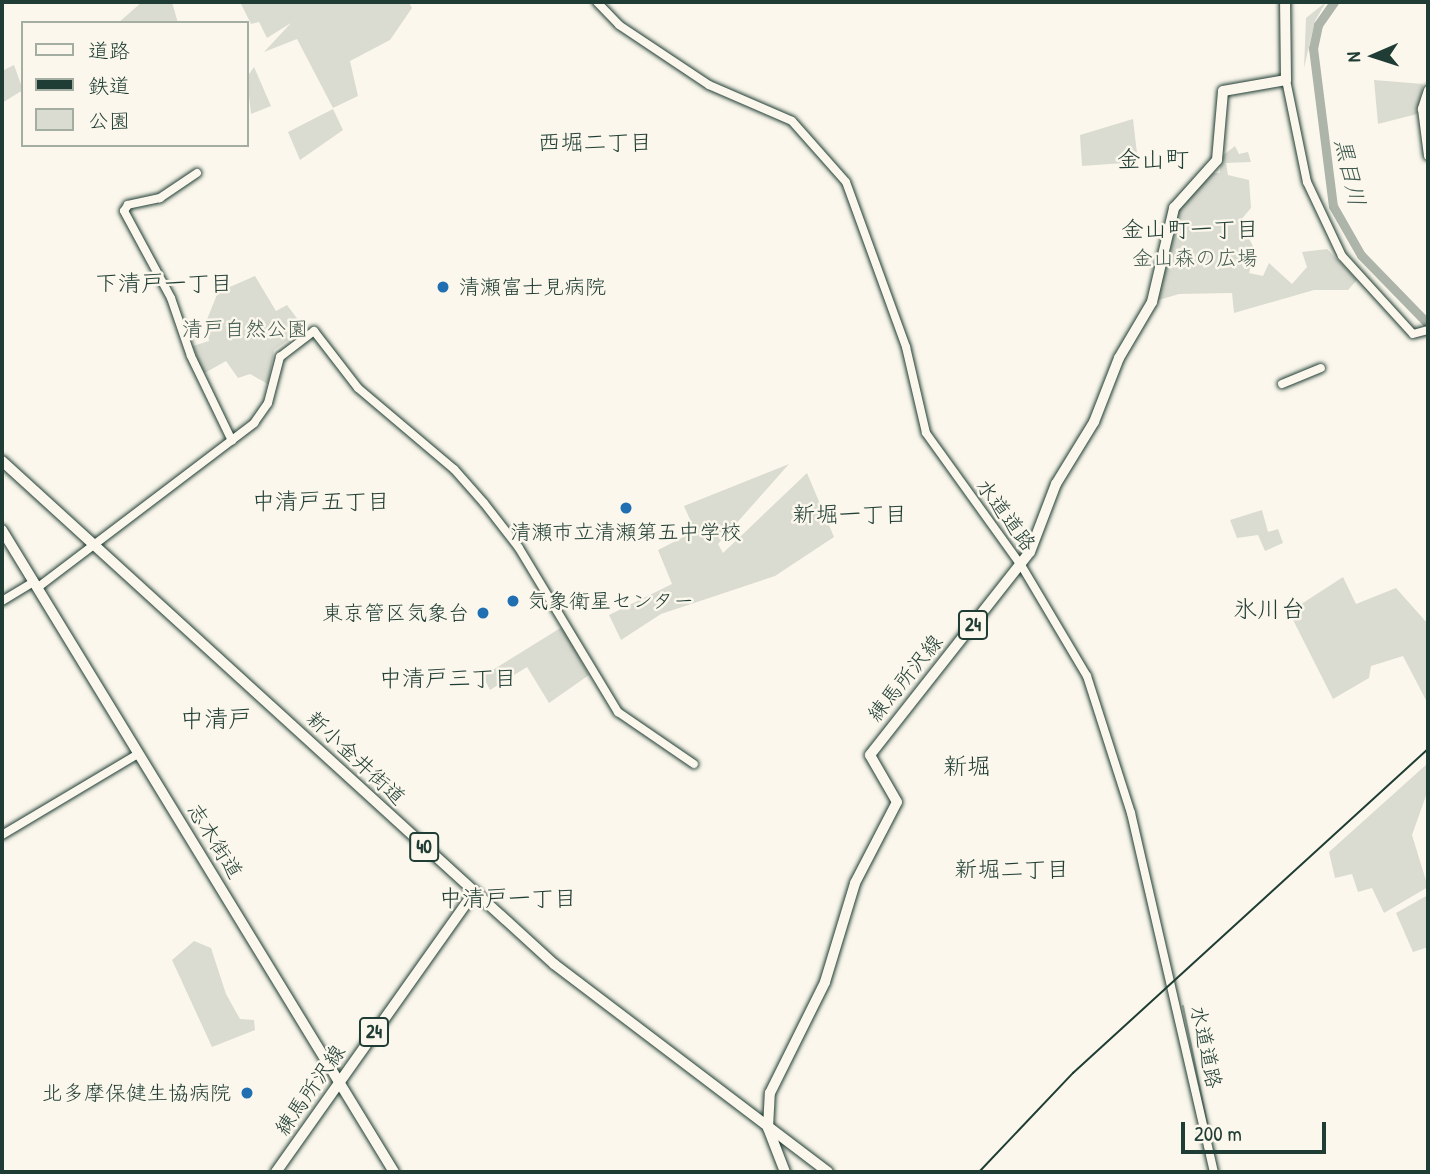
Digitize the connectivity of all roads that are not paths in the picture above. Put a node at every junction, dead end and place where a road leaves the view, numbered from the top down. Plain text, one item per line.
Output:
1 (597, 2) edge
2 (1285, 2) edge
3 (1286, 80) junction
4 (1428, 90) edge
5 (1428, 156) edge
6 (197, 173) dead end
7 (1426, 331) edge
8 (1321, 368) dead end
9 (1282, 384) dead end
10 (232, 441) junction
11 (2, 461) edge
12 (2, 530) edge
13 (98, 545) junction
14 (1021, 565) junction
15 (35, 585) junction
16 (2, 601) edge
17 (138, 754) junction
18 (694, 764) dead end
19 (2, 835) edge
20 (474, 892) junction
21 (338, 1085) junction
22 (768, 1128) junction
23 (276, 1172) edge
24 (394, 1172) edge
25 (785, 1172) edge
26 (828, 1172) edge
27 (1214, 1172) edge

1 - 14 street, 水道道路
2 - 3 main road
3 - 7 street
3 - 14 main road, 練馬所沢線 / 24
4 - 5 street
6 - 10 street
8 - 9 street
10 - 13 street
10 - 18 street
11 - 13 main road, 新小金井街道 / 40
12 - 15 main road, 志木街道
13 - 15 street
13 - 20 main road, 新小金井街道 / 40
14 - 22 main road, 練馬所沢線 / 24
14 - 27 street, 水道道路
15 - 16 street
15 - 17 main road, 志木街道
17 - 19 street
17 - 21 main road, 志木街道
20 - 21 main road, 練馬所沢線 / 24
20 - 22 main road, 新小金井街道 / 40
21 - 23 main road, 練馬所沢線 / 24
21 - 24 main road, 志木街道
22 - 25 main road, 練馬所沢線 / 24
22 - 26 main road, 新小金井街道 / 40

